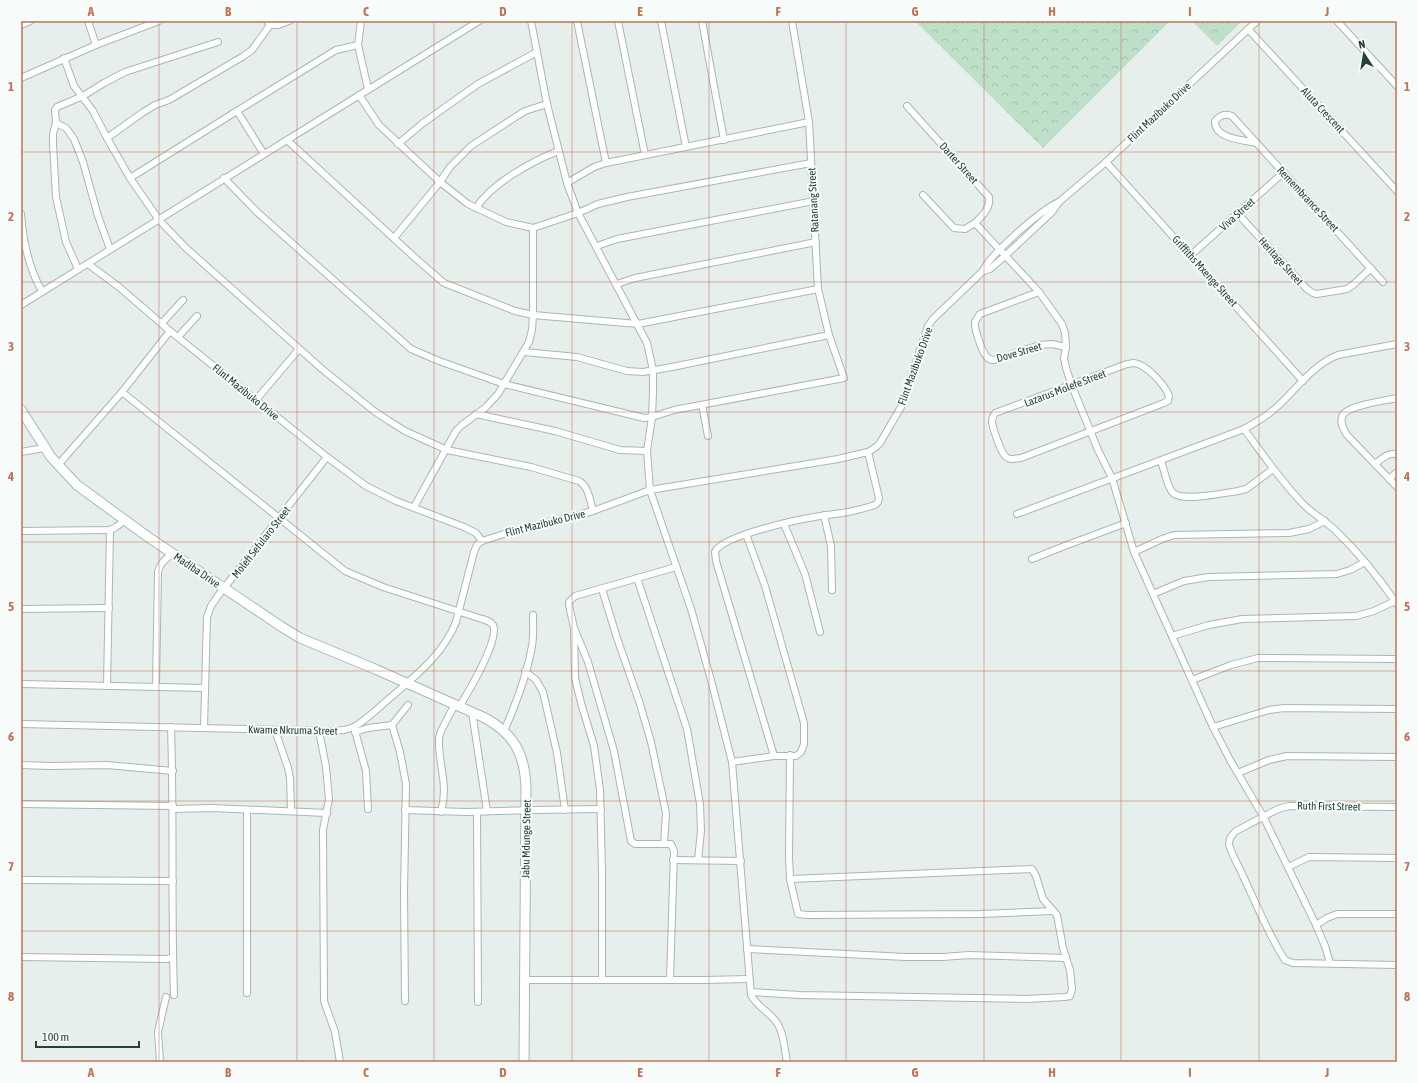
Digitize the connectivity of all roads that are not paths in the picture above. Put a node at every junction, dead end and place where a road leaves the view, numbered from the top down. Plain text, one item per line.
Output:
1 (30, 21) edge
2 (88, 21) edge
3 (159, 21) edge
4 (289, 21) edge
5 (361, 21) edge
6 (479, 21) edge
7 (531, 21) edge
8 (577, 21) edge
9 (618, 21) edge
10 (661, 21) edge
11 (702, 21) edge
12 (792, 21) edge
13 (1257, 21) edge
14 (1337, 21) edge
15 (268, 23) edge
16 (21, 25) edge
17 (1248, 29) junction
18 (218, 42) dead end
19 (96, 45) junction
20 (358, 45) junction
21 (537, 52) junction
22 (64, 58) junction
23 (21, 78) edge
24 (1397, 86) edge
25 (368, 89) junction
26 (360, 95) junction
27 (83, 96) junction
28 (547, 104) junction
29 (907, 106) dead end
30 (237, 111) junction
31 (56, 122) junction
32 (809, 122) junction
33 (107, 138) junction
34 (287, 140) junction
35 (724, 140) junction
36 (1257, 143) junction
37 (398, 144) junction
38 (686, 147) junction
39 (558, 151) junction
40 (264, 154) junction
41 (645, 155) junction
42 (1106, 162) junction
43 (606, 163) junction
44 (811, 163) junction
45 (1284, 172) junction
46 (130, 178) junction
47 (224, 178) junction
48 (440, 182) junction
49 (566, 183) junction
50 (1397, 191) edge
51 (923, 195) dead end
52 (814, 201) junction
53 (1059, 202) junction
54 (476, 208) junction
55 (578, 213) junction
56 (21, 214) edge
57 (1238, 214) junction
58 (159, 220) junction
59 (975, 223) junction
60 (533, 228) junction
61 (394, 238) junction
62 (816, 242) junction
63 (597, 246) junction
64 (110, 249) junction
65 (998, 250) junction
66 (1191, 255) junction
67 (1005, 256) junction
68 (88, 264) junction
69 (1371, 268) junction
70 (78, 269) junction
71 (983, 271) junction
72 (1383, 282) dead end
73 (617, 284) junction
74 (818, 289) junction
75 (42, 291) junction
76 (1039, 292) junction
77 (183, 300) dead end
78 (21, 305) edge
79 (533, 315) junction
80 (197, 316) dead end
81 (162, 323) junction
82 (638, 324) junction
83 (170, 331) junction
84 (829, 335) junction
85 (178, 337) junction
86 (1397, 344) edge
87 (1066, 347) junction
88 (299, 349) junction
89 (524, 352) junction
90 (653, 370) junction
91 (1303, 381) junction
92 (504, 384) junction
93 (1072, 386) junction
94 (122, 392) junction
95 (1397, 398) edge
96 (256, 400) junction
97 (702, 405) junction
98 (21, 410) edge
99 (476, 414) junction
100 (652, 417) junction
101 (1244, 429) junction
102 (1090, 432) junction
103 (708, 436) dead end
104 (44, 448) junction
105 (447, 450) junction
106 (647, 451) junction
107 (21, 452) edge
108 (868, 452) junction
109 (1397, 454) edge
110 (326, 457) junction
111 (1161, 461) junction
112 (1375, 464) junction
113 (58, 465) junction
114 (1273, 468) junction
115 (1397, 472) edge
116 (1112, 478) junction
117 (1389, 479) junction
118 (1397, 487) edge
119 (650, 490) junction
120 (414, 507) junction
121 (594, 511) junction
122 (1017, 514) dead end
123 (824, 515) junction
124 (280, 518) junction
125 (125, 520) junction
126 (1325, 521) junction
127 (1126, 523) junction
128 (784, 524) junction
129 (110, 530) junction
130 (21, 531) edge
131 (746, 534) junction
132 (482, 541) junction
133 (1134, 552) junction
134 (173, 553) junction
135 (1032, 559) dead end
136 (1365, 562) junction
137 (676, 567) junction
138 (637, 578) junction
139 (224, 588) junction
140 (602, 589) junction
141 (832, 590) dead end
142 (1153, 594) junction
143 (1396, 603) edge
144 (109, 608) junction
145 (21, 609) edge
146 (460, 612) junction
147 (534, 615) dead end
148 (574, 628) junction
149 (820, 632) dead end
150 (1172, 636) junction
151 (1397, 659) edge
152 (525, 671) junction
153 (1192, 680) junction
154 (407, 683) junction
155 (21, 684) edge
156 (107, 686) junction
157 (156, 686) junction
158 (205, 688) junction
159 (408, 705) dead end
160 (457, 705) junction
161 (1397, 709) edge
162 (472, 712) junction
163 (21, 724) edge
164 (392, 725) junction
165 (171, 727) junction
166 (1214, 727) junction
167 (204, 728) junction
168 (275, 730) junction
169 (355, 730) junction
170 (319, 731) junction
171 (504, 731) junction
172 (790, 755) junction
173 (774, 756) junction
174 (1397, 758) edge
175 (732, 762) junction
176 (21, 765) edge
177 (173, 771) junction
178 (1238, 773) junction
179 (21, 804) edge
180 (1397, 807) edge
181 (173, 808) junction
182 (368, 809) dead end
183 (247, 810) junction
184 (291, 810) junction
185 (405, 810) junction
186 (526, 810) junction
187 (565, 810) junction
188 (601, 810) junction
189 (487, 811) junction
190 (441, 812) junction
191 (477, 812) junction
192 (326, 813) junction
193 (1263, 816) junction
194 (664, 844) junction
195 (1397, 858) edge
196 (673, 860) junction
197 (698, 860) junction
198 (741, 861) junction
199 (1288, 867) junction
200 (790, 879) junction
201 (21, 880) edge
202 (173, 881) junction
203 (1053, 911) junction
204 (1397, 914) edge
205 (1316, 925) junction
206 (747, 949) junction
207 (21, 957) edge
208 (173, 957) junction
209 (1066, 958) junction
210 (1330, 963) junction
211 (1397, 965) edge
212 (602, 979) junction
213 (749, 979) junction
214 (525, 980) junction
215 (670, 980) junction
216 (751, 992) junction
217 (247, 993) dead end
218 (174, 995) dead end
219 (166, 997) dead end
220 (405, 1001) dead end
221 (478, 1002) dead end
222 (160, 1062) edge
223 (340, 1062) edge
224 (524, 1062) edge
225 (787, 1062) edge

1 - 16 street
2 - 19 street
3 - 19 street
4 - 15 street
5 - 20 street
6 - 25 street
7 - 21 street
8 - 43 street
9 - 41 street
10 - 38 street
11 - 35 street
12 - 32 street, Ratanang Street
13 - 17 street, Flint Mazibuko Drive
14 - 24 street
15 - 33 street
17 - 42 street, Flint Mazibuko Drive
17 - 50 street, Aluta Crescent
18 - 27 street
19 - 22 street
20 - 25 street
20 - 30 street
21 - 28 street
21 - 37 street
22 - 23 street
22 - 27 street
25 - 26 street
26 - 34 street
26 - 37 street
27 - 31 street
27 - 33 street
28 - 39 street
28 - 48 street
29 - 59 street, Darter Street
30 - 40 street
30 - 46 street
31 - 64 street
31 - 70 street
32 - 35 street
32 - 44 street, Ratanang Street
33 - 46 street
34 - 40 street
34 - 61 street
35 - 38 street
36 - 36 street, Remembrance Street
36 - 45 street, Remembrance Street
37 - 48 street
38 - 41 street
39 - 49 street
39 - 54 street
40 - 47 street
41 - 43 street
42 - 53 street, Flint Mazibuko Drive
42 - 66 street, Griffiths Mxenge Street
43 - 49 street
44 - 52 street, Ratanang Street
44 - 55 street
45 - 57 street, Viva Street
45 - 69 street, Remembrance Street
46 - 58 street
47 - 58 street
47 - 92 street
48 - 54 street
48 - 61 street
49 - 55 street
51 - 59 street
52 - 62 street, Ratanang Street
52 - 63 street
53 - 65 street, Flint Mazibuko Drive
53 - 67 street, Flint Mazibuko Drive
54 - 60 street
55 - 60 street
55 - 63 street
56 - 75 street
57 - 66 street, Viva Street
57 - 69 street, Heritage Street
58 - 64 street
58 - 88 street
59 - 65 street
60 - 79 street
61 - 79 street
62 - 73 street
62 - 74 street, Ratanang Street
63 - 73 street
64 - 68 street
65 - 67 street
65 - 71 street, Flint Mazibuko Drive
66 - 91 street, Griffiths Mxenge Street
67 - 71 street, Flint Mazibuko Drive
67 - 76 street
68 - 70 street
68 - 81 street, Flint Mazibuko Drive
69 - 72 street, Remembrance Street
70 - 75 street
71 - 108 street, Flint Mazibuko Drive
73 - 82 street
74 - 82 street
74 - 84 street, Ratanang Street
75 - 78 street
76 - 87 street
76 - 87 street, Dove Street
77 - 81 street
79 - 82 street
79 - 89 street
80 - 85 street
81 - 83 street, Flint Mazibuko Drive
82 - 90 street
83 - 85 street, Flint Mazibuko Drive
83 - 94 street
84 - 90 street
84 - 97 street, Ratanang Street
85 - 96 street, Flint Mazibuko Drive
86 - 91 street
87 - 93 street
88 - 96 street
88 - 105 street
89 - 90 street
89 - 92 street
90 - 100 street
91 - 101 street
92 - 99 street
92 - 100 street
93 - 102 street
93 - 102 street, Lazarus Molefe Street
93 - 102 street, Lazarus Molefe Street
94 - 113 street
94 - 124 street
95 - 112 street
96 - 110 street, Flint Mazibuko Drive
97 - 100 street
97 - 103 street
98 - 104 street, Madiba Drive
99 - 105 street
99 - 106 street
100 - 106 street
101 - 111 street
101 - 114 street
102 - 116 street
104 - 107 street
104 - 113 street, Madiba Drive
105 - 120 street
105 - 121 street
106 - 119 street
108 - 119 street, Flint Mazibuko Drive
108 - 123 street
109 - 112 street
110 - 120 street, Flint Mazibuko Drive
110 - 124 street, Molefi Sefularo Street
111 - 114 street
111 - 116 street
112 - 117 street
113 - 125 street, Madiba Drive
114 - 126 street
115 - 117 street
116 - 122 street
116 - 127 street
117 - 118 street
119 - 121 street, Flint Mazibuko Drive
119 - 137 street
120 - 132 street, Flint Mazibuko Drive
121 - 132 street, Flint Mazibuko Drive
123 - 128 street
123 - 141 street
124 - 139 street, Molefi Sefularo Street
124 - 146 street
125 - 129 street
125 - 134 street, Madiba Drive
126 - 133 street
126 - 136 street
127 - 133 street
127 - 135 street
128 - 131 street
128 - 149 street
129 - 130 street
129 - 144 street
131 - 172 street
131 - 173 street
132 - 146 street, Kwame Nkruma Street
133 - 142 street
134 - 139 street, Madiba Drive
134 - 157 street
136 - 142 street
136 - 143 street
137 - 138 street
137 - 175 street
138 - 140 street
138 - 197 street
139 - 154 street, Madiba Drive
139 - 158 street, Molefi Sefularo Street
140 - 148 street
140 - 194 street
142 - 150 street
143 - 150 street
144 - 145 street
144 - 156 street
146 - 154 street, Kwame Nkruma Street
146 - 160 street
147 - 152 street
148 - 188 street
148 - 194 street
150 - 153 street
151 - 153 street
152 - 171 street
152 - 187 street
153 - 166 street
154 - 160 street, Jabu Mdunge Street
154 - 169 street, Kwame Nkruma Street
155 - 156 street
156 - 157 street
157 - 158 street
158 - 167 street, Molefi Sefularo Street
159 - 164 street
160 - 162 street, Jabu Mdunge Street
160 - 190 street
161 - 166 street
162 - 171 street, Jabu Mdunge Street
162 - 189 street
163 - 165 street, Kwame Nkruma Street
164 - 169 street
164 - 185 street
165 - 167 street, Kwame Nkruma Street
165 - 177 street
166 - 178 street
167 - 168 street, Kwame Nkruma Street
168 - 170 street, Kwame Nkruma Street
168 - 184 street
169 - 170 street, Kwame Nkruma Street
169 - 182 street
170 - 192 street
171 - 186 street, Jabu Mdunge Street
172 - 173 street
172 - 200 street
173 - 175 street
174 - 178 street
175 - 198 street
176 - 177 street
177 - 181 street
178 - 193 street
179 - 181 street
180 - 193 street, Ruth First Street
181 - 183 street
181 - 202 street
183 - 184 street
183 - 217 street
184 - 192 street
185 - 190 street
185 - 220 street
186 - 187 street
186 - 189 street
186 - 214 street, Jabu Mdunge Street
187 - 188 street
188 - 212 street
189 - 191 street
190 - 191 street
191 - 221 street
192 - 223 street
193 - 199 street
193 - 210 street, Ruth First Street
194 - 196 street
195 - 199 street
196 - 197 street
196 - 215 street
197 - 198 street
198 - 206 street
199 - 205 street
200 - 203 street
200 - 203 street
201 - 202 street
202 - 208 street
203 - 209 street
204 - 205 street
205 - 210 street
206 - 209 street
206 - 213 street
207 - 208 street
208 - 218 street
209 - 216 street
210 - 211 street
212 - 214 street
212 - 215 street
213 - 215 street
213 - 216 street
214 - 224 street, Jabu Mdunge Street
216 - 225 street
219 - 222 street

